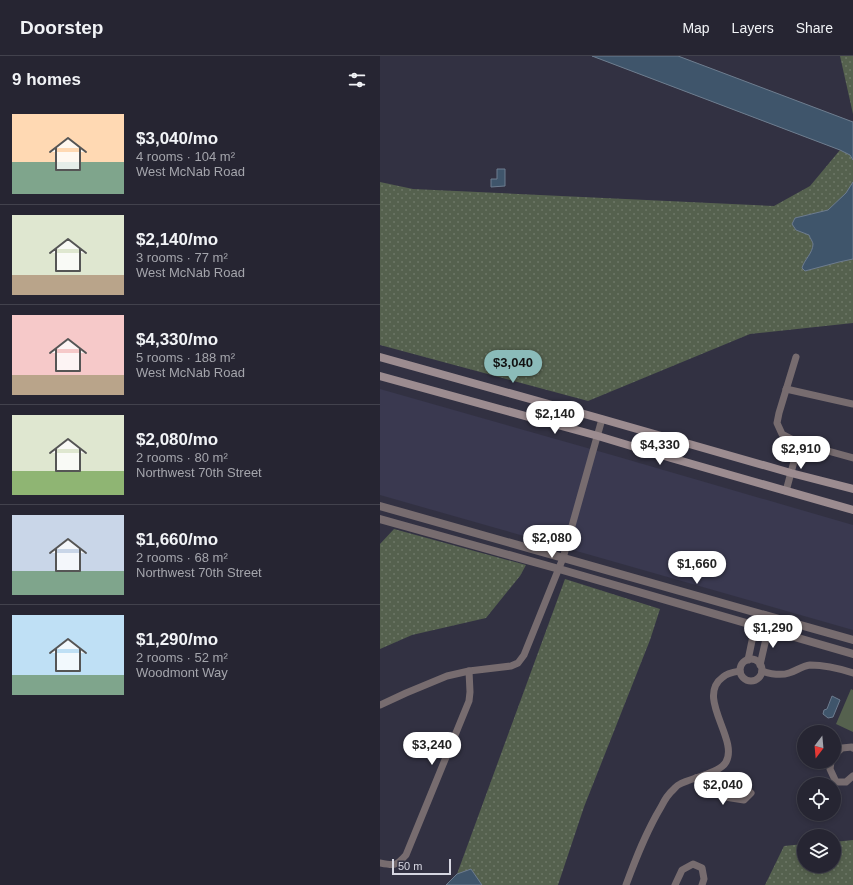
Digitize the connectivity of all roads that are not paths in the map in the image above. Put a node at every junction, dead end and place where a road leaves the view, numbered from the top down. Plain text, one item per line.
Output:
1 (380, 357) edge
2 (796, 357) dead end
3 (380, 376) edge
4 (786, 389) junction
5 (853, 404) edge
6 (602, 419) junction
7 (598, 436) junction
8 (799, 444) junction
9 (853, 458) edge
10 (791, 473) junction
11 (853, 489) edge
12 (786, 491) junction
13 (380, 506) edge
14 (853, 510) edge
15 (380, 519) edge
16 (563, 558) junction
17 (559, 569) junction
18 (687, 592) junction
19 (683, 605) junction
20 (766, 615) junction
21 (758, 627) junction
22 (768, 630) junction
23 (853, 640) edge
24 (853, 654) edge
25 (748, 660) junction
26 (761, 668) junction
27 (740, 671) junction
28 (469, 672) junction
29 (853, 673) edge
30 (380, 705) edge
31 (853, 748) edge
32 (841, 749) edge
33 (830, 769) edge
34 (853, 776) edge
35 (696, 778) junction
36 (751, 793) dead end
37 (380, 863) edge
38 (626, 885) edge
39 (675, 885) edge
40 (702, 885) edge

1 - 6 main road
2 - 4 street
3 - 7 main road
4 - 5 street
4 - 8 street
6 - 7 street
6 - 10 main road
7 - 12 main road
7 - 16 street
8 - 9 street
8 - 10 street
10 - 11 main road
10 - 12 street
12 - 14 main road
13 - 16 street
15 - 17 street
16 - 17 street
16 - 18 street
17 - 19 street
17 - 28 street
18 - 19 street
18 - 20 street
19 - 21 street
20 - 21 street
20 - 22 street
20 - 23 street
21 - 22 street
21 - 25 street
22 - 24 street
22 - 26 street
25 - 26 street
25 - 27 street
26 - 27 street
26 - 29 street
27 - 35 street
28 - 30 street
28 - 37 street
31 - 32 street
33 - 34 street
35 - 36 street
35 - 38 street
39 - 40 street

